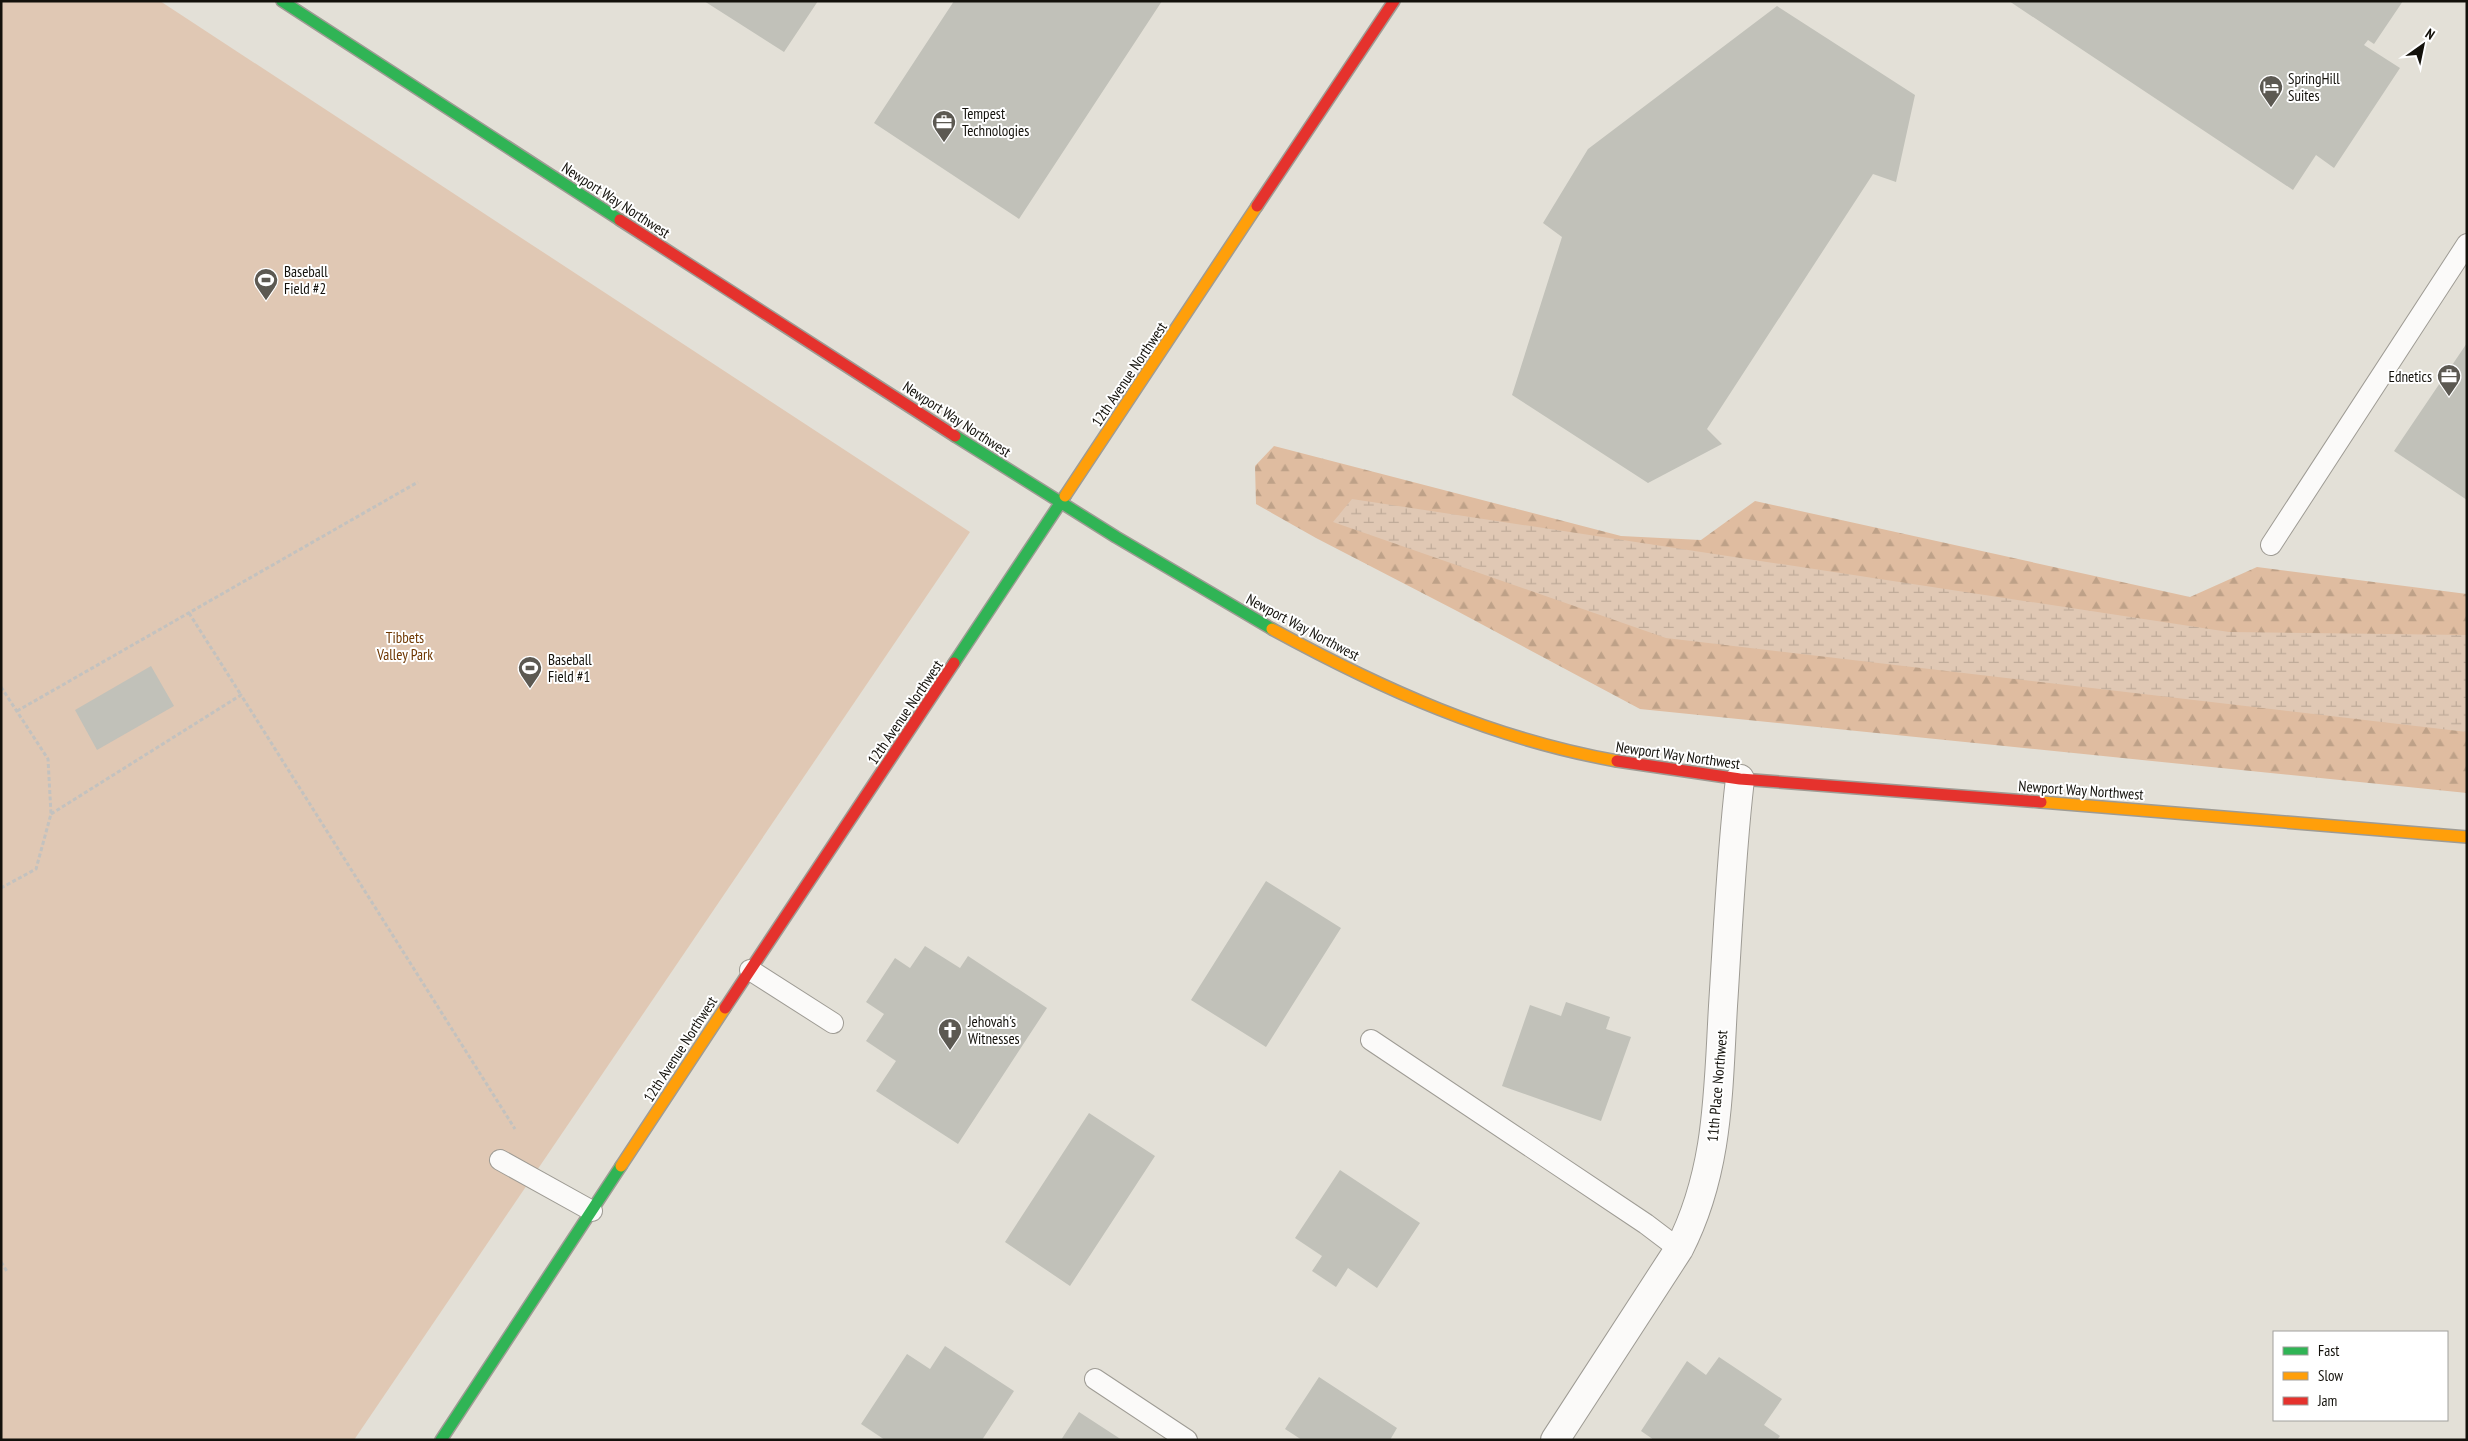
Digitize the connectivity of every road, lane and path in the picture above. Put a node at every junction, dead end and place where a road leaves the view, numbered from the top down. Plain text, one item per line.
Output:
1 (282, 1) edge
2 (1394, 1) edge
3 (2467, 244) edge
4 (418, 482) dead end
5 (1061, 504) junction
6 (2271, 545) dead end
7 (189, 613) junction
8 (1, 687) edge
9 (240, 695) junction
10 (17, 711) junction
11 (1740, 779) junction
12 (51, 814) junction
13 (2467, 837) edge
14 (1, 888) edge
15 (750, 970) junction
16 (833, 1022) dead end
17 (1371, 1040) dead end
18 (518, 1134) dead end
19 (500, 1160) dead end
20 (592, 1210) junction
21 (1679, 1249) junction
22 (1, 1262) edge
23 (8, 1274) dead end
24 (1095, 1379) dead end
25 (441, 1440) edge
26 (1187, 1440) edge
27 (1555, 1440) edge

1 - 5 street, Newport Way Northwest
2 - 5 street, 12th Avenue Northwest
3 - 6 lane
4 - 7 path
5 - 11 street, Newport Way Northwest
5 - 15 street, 12th Avenue Northwest
7 - 9 path
7 - 10 path
8 - 10 path
9 - 12 path
9 - 18 path
10 - 12 path
11 - 13 street, Newport Way Northwest
11 - 21 street, 11th Place Northwest
12 - 14 path
15 - 16 lane
15 - 20 street, 12th Avenue Northwest
17 - 21 lane
19 - 20 lane
20 - 25 street, 12th Avenue Northwest
21 - 27 street, 11th Place Northwest
22 - 23 path
24 - 26 lane

